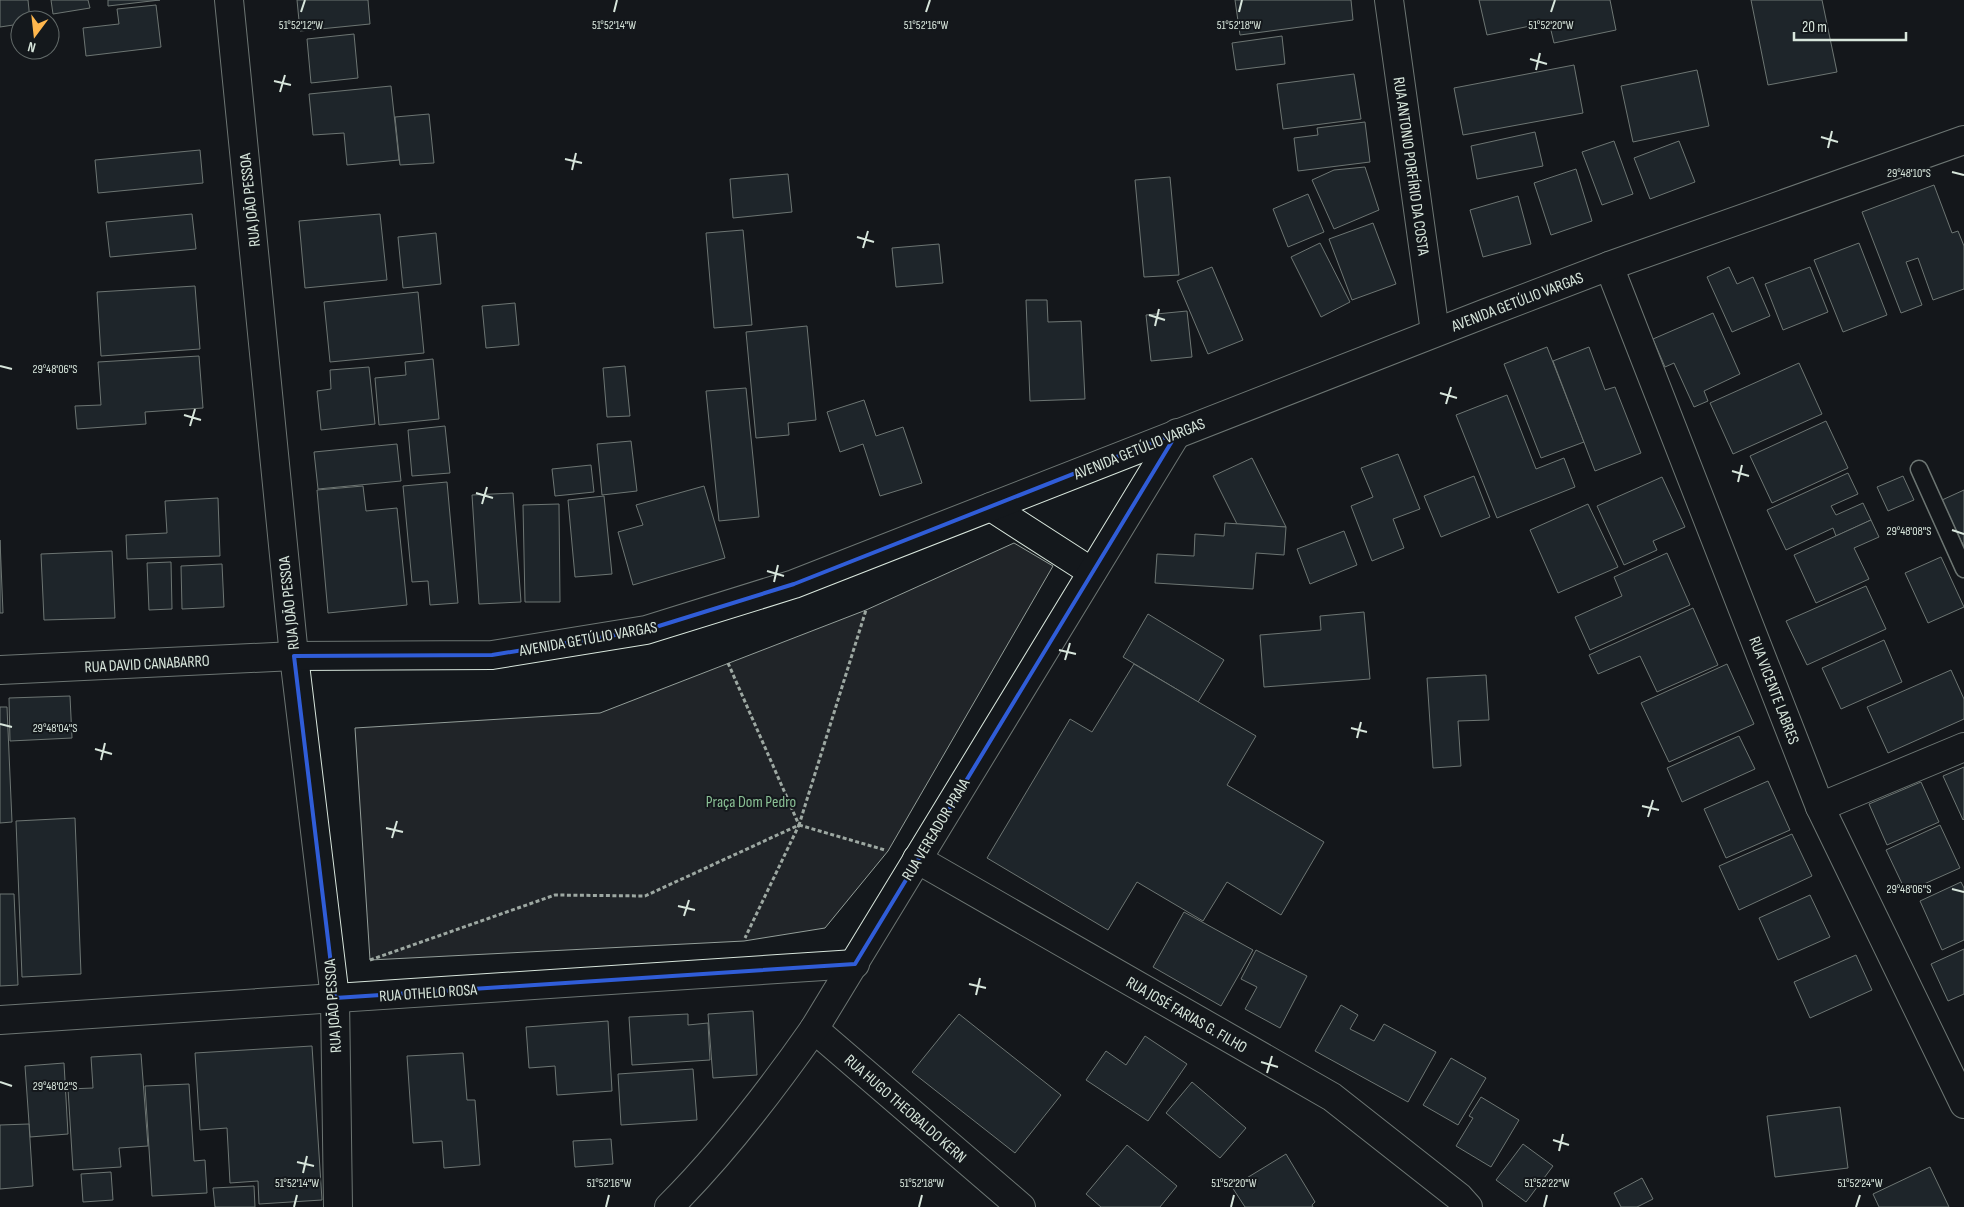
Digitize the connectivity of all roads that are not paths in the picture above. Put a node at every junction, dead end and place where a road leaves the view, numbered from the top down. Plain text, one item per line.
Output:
1 (229, 0) edge
2 (1389, 0) edge
3 (1964, 140) edge
4 (1609, 266) junction
5 (1435, 332) junction
6 (1177, 433) junction
7 (1919, 469) dead end
8 (991, 507) junction
9 (1964, 569) edge
10 (1092, 572) junction
11 (294, 656) junction
12 (0, 670) edge
13 (1964, 747) edge
14 (1820, 807) junction
15 (916, 859) junction
16 (855, 964) junction
17 (335, 998) junction
18 (0, 1020) edge
19 (814, 1029) junction
20 (1964, 1104) edge
21 (338, 1207) edge
22 (669, 1207) edge
23 (1020, 1207) edge
24 (1468, 1207) edge

1 - 11 street, RUA JOÃO PESSOA
2 - 5 street, RUA ANTONIO PORFÍRIO DA COSTA
3 - 4 street, AVENIDA GETÚLIO VARGAS
4 - 5 street, AVENIDA GETÚLIO VARGAS
4 - 14 street, RUA VICENTE LABRES
5 - 6 street, AVENIDA GETÚLIO VARGAS
6 - 8 street, AVENIDA GETÚLIO VARGAS
6 - 10 street, RUA VEREADOR PRAIA
7 - 9 lane
8 - 10 street
8 - 11 street, AVENIDA GETÚLIO VARGAS
10 - 15 street, RUA VEREADOR PRAIA
11 - 12 street, RUA DAVID CANABARRO
11 - 17 street, RUA JOÃO PESSOA
13 - 14 street
14 - 20 street, RUA VICENTE LABRES
15 - 16 street, RUA VEREADOR PRAIA
15 - 24 street, RUA JOSÉ FARIAS G. FILHO
16 - 17 street, RUA OTHELO ROSA
16 - 19 street, RUA VEREADOR PRAIA
17 - 18 street, RUA OTHELO ROSA
17 - 21 street, RUA JOÃO PESSOA
19 - 22 street, RUA VEREADOR PRAIA
19 - 23 street, RUA HUGO THEOBALDO KERN

